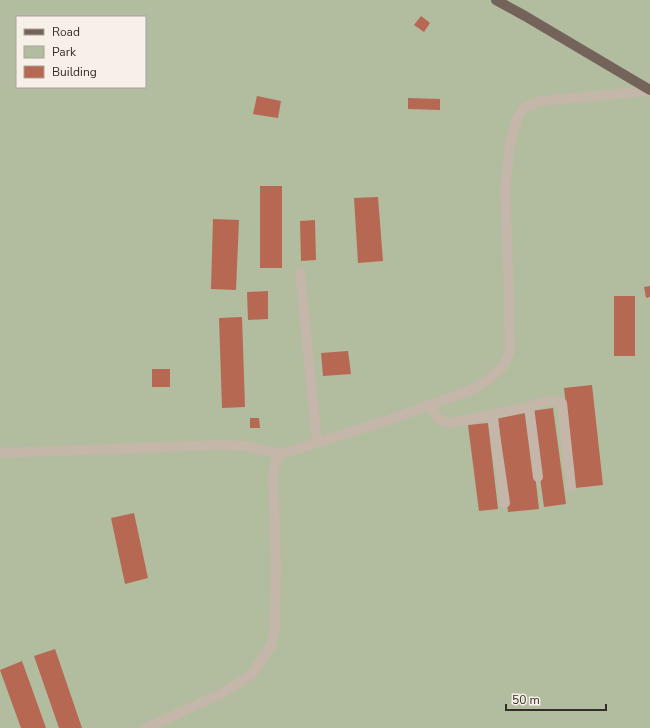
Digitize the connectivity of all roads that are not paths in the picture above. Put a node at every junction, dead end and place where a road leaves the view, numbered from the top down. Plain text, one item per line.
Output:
1 (496, 0) edge
2 (650, 90) edge
3 (300, 273) dead end
4 (429, 405) junction
5 (529, 407) junction
6 (492, 414) junction
7 (317, 443) junction
8 (0, 453) edge
9 (281, 454) junction
10 (538, 477) dead end
11 (571, 487) dead end
12 (505, 503) dead end
13 (146, 728) edge

1 - 2 main road
2 - 4 street
3 - 7 street
4 - 6 street
4 - 7 street
5 - 6 street
5 - 10 street
5 - 11 street
6 - 12 street
7 - 9 street
8 - 9 street
9 - 13 street

